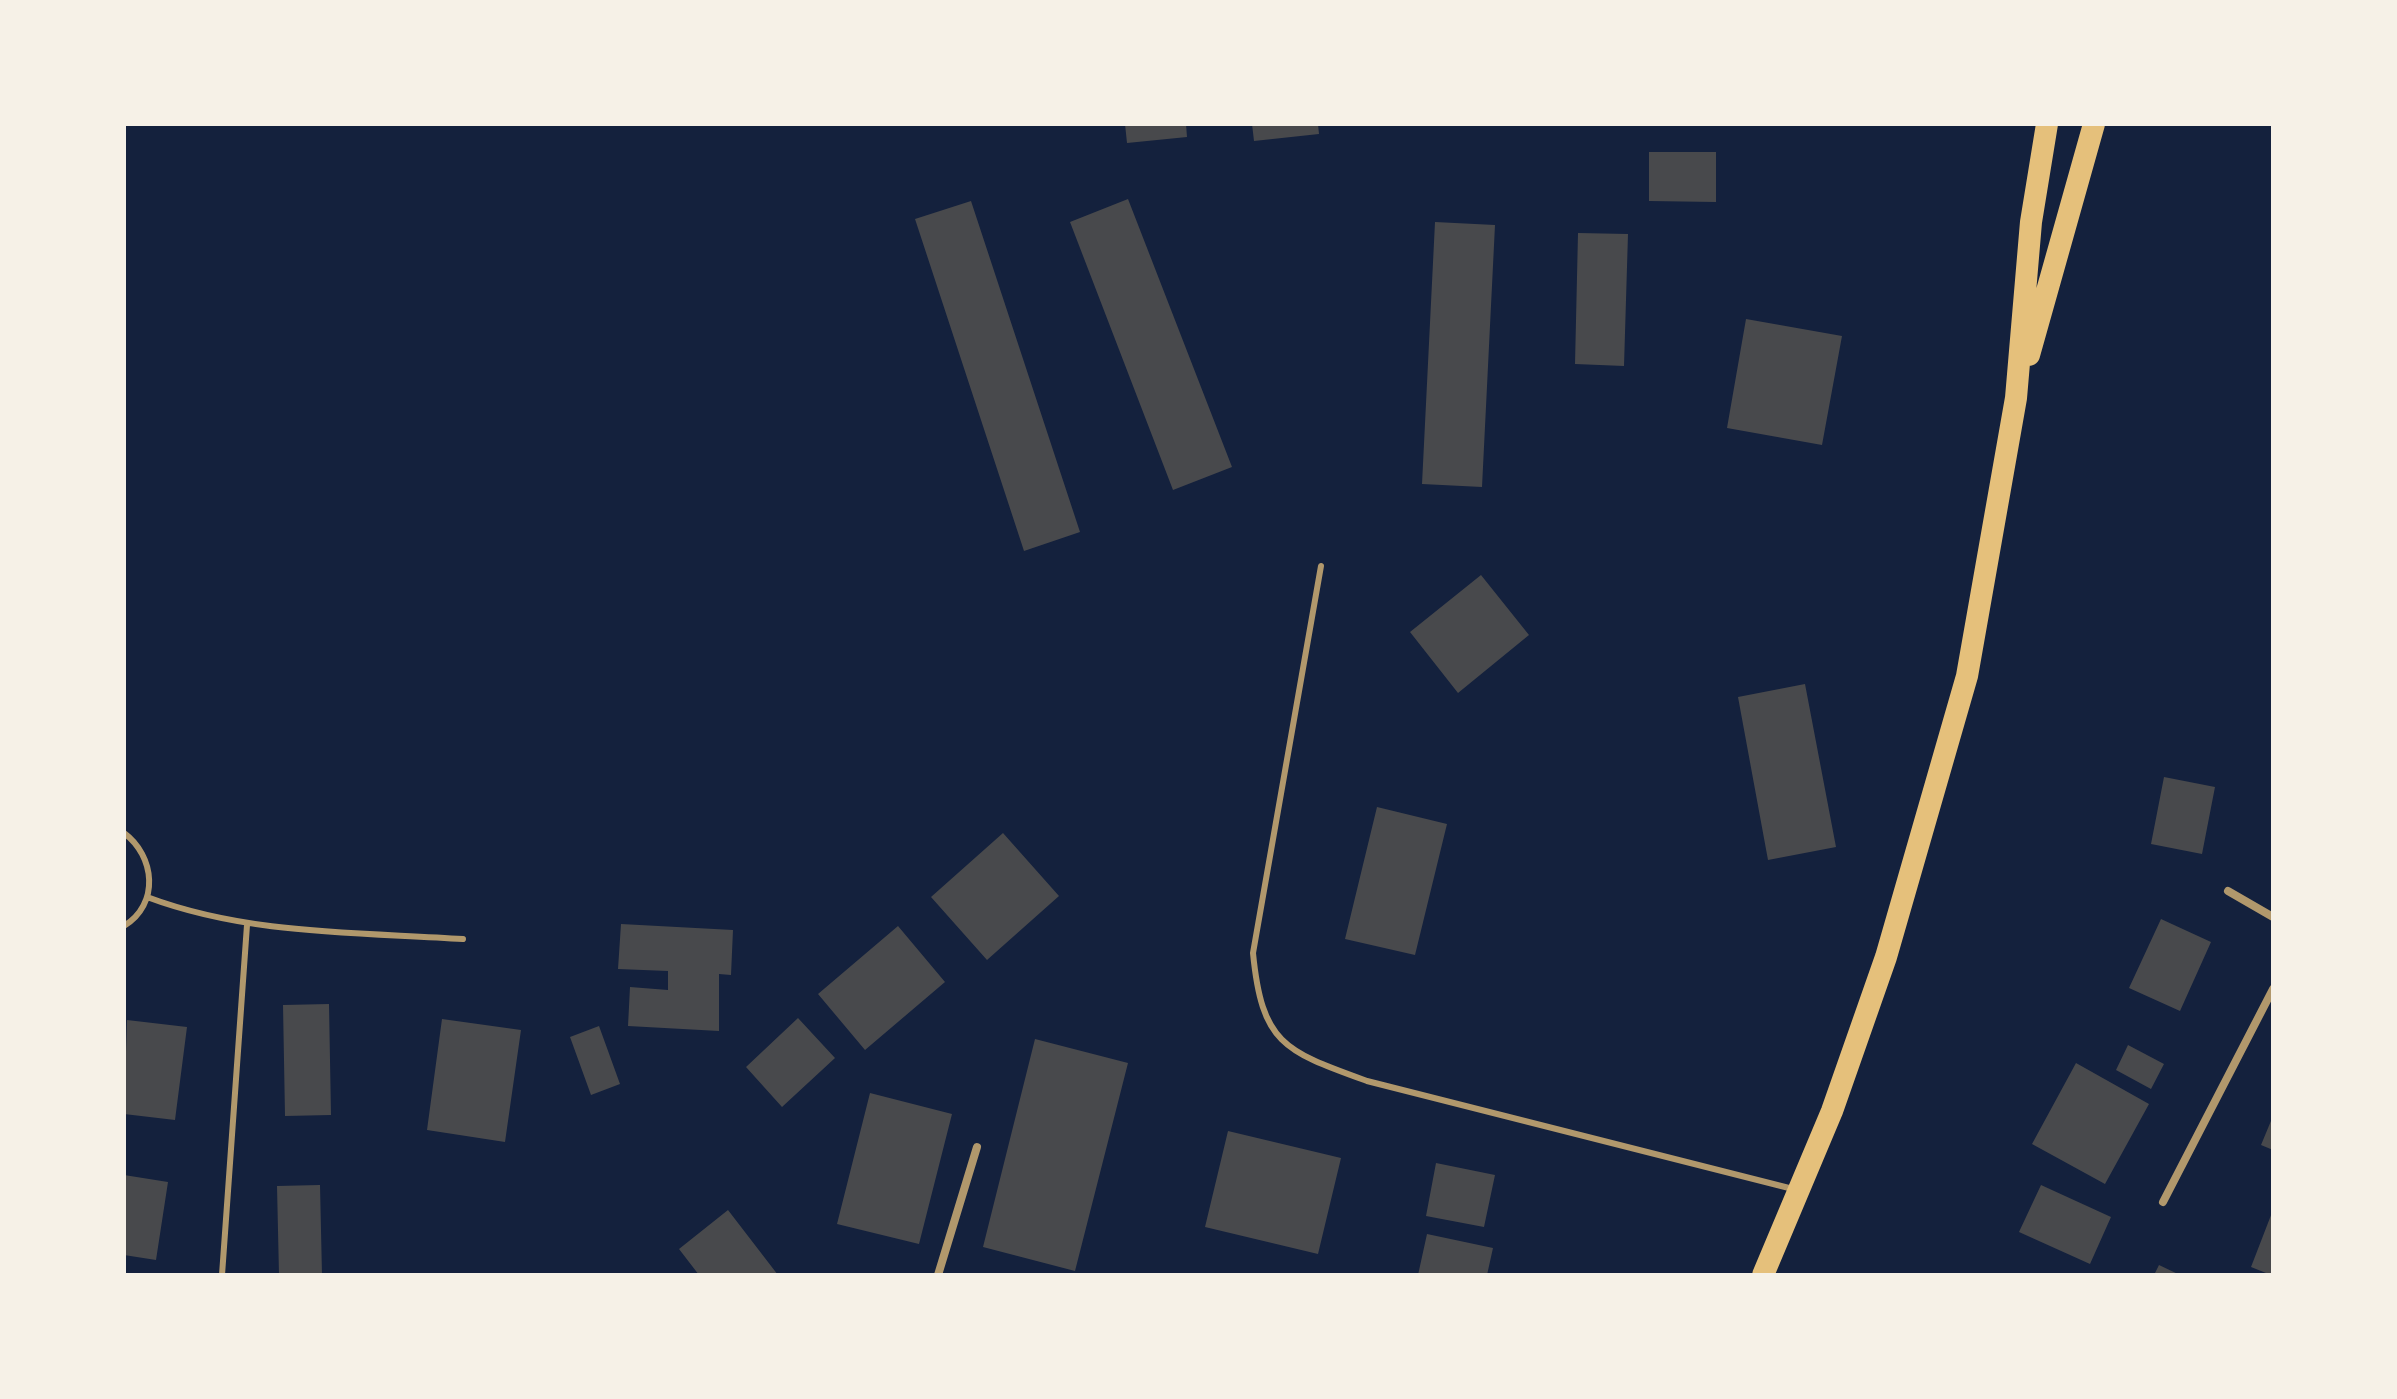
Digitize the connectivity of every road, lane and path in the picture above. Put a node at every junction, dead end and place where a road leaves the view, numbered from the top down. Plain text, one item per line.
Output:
1 (2047, 124) edge
2 (2094, 124) edge
3 (2016, 398) junction
4 (1321, 566) dead end
5 (124, 833) edge
6 (2228, 891) dead end
7 (147, 897) junction
8 (2273, 917) edge
9 (247, 925) junction
10 (124, 926) edge
11 (463, 939) dead end
12 (2273, 989) edge
13 (977, 1147) dead end
14 (1800, 1191) junction
15 (2163, 1202) dead end
16 (222, 1275) edge
17 (938, 1275) edge
18 (1763, 1275) edge

1 - 3 highway
2 - 3 highway
3 - 14 highway
4 - 14 lane
5 - 7 lane
6 - 8 street
7 - 9 lane
7 - 10 lane
9 - 11 lane
9 - 16 lane
12 - 15 street
13 - 17 street
14 - 18 highway

